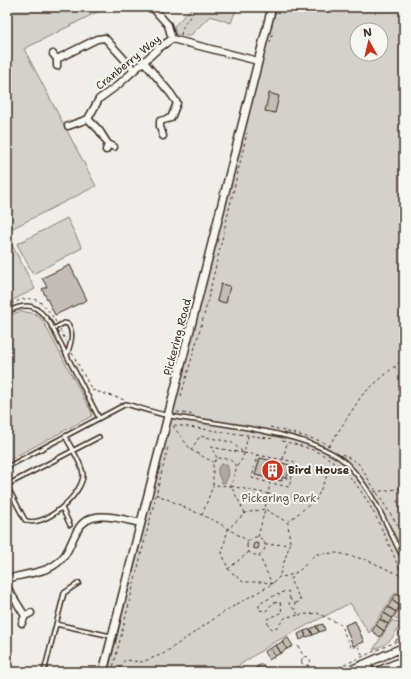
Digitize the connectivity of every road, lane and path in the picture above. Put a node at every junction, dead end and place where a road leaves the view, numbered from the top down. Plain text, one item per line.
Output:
1 (18, 7) edge
2 (152, 7) edge
3 (196, 7) edge
4 (272, 7) edge
5 (7, 11) edge
6 (274, 30) dead end
7 (172, 39) junction
8 (180, 40) junction
9 (270, 45) dead end
10 (258, 61) junction
11 (144, 62) junction
12 (57, 66) dead end
13 (134, 70) junction
14 (88, 119) junction
15 (68, 126) dead end
16 (248, 132) dead end
17 (163, 136) dead end
18 (109, 147) dead end
19 (7, 312) edge
20 (53, 329) junction
21 (66, 355) junction
22 (404, 358) edge
23 (394, 366) junction
24 (404, 377) edge
25 (181, 396) dead end
26 (167, 416) junction
27 (99, 418) junction
28 (173, 425) junction
29 (171, 433) dead end
30 (248, 435) junction
31 (65, 436) junction
32 (99, 437) dead end
33 (169, 440) dead end
34 (287, 442) junction
35 (191, 450) junction
36 (327, 450) junction
37 (73, 451) junction
38 (244, 453) junction
39 (257, 455) junction
40 (218, 458) junction
41 (282, 460) junction
42 (333, 462) junction
43 (213, 463) junction
44 (236, 466) junction
45 (7, 467) edge
46 (270, 483) junction
47 (7, 485) edge
48 (213, 486) junction
49 (231, 486) junction
50 (404, 488) edge
51 (369, 493) junction
52 (156, 494) junction
53 (268, 494) junction
54 (316, 500) junction
55 (404, 500) edge
56 (62, 508) junction
57 (265, 509) junction
58 (245, 513) junction
59 (201, 515) junction
60 (404, 515) edge
61 (141, 523) junction
62 (288, 523) junction
63 (70, 525) dead end
64 (228, 529) junction
65 (258, 537) junction
66 (248, 541) junction
67 (290, 544) junction
68 (265, 545) junction
69 (249, 552) junction
70 (259, 555) junction
71 (404, 560) edge
72 (228, 569) junction
73 (292, 576) junction
74 (279, 577) junction
75 (404, 577) edge
76 (7, 578) edge
77 (79, 583) dead end
78 (272, 584) junction
79 (7, 587) edge
80 (290, 599) junction
81 (295, 603) junction
82 (295, 610) junction
83 (299, 615) junction
84 (22, 623) dead end
85 (56, 624) junction
86 (404, 624) edge
87 (112, 636) junction
88 (404, 638) edge
89 (396, 642) junction
90 (298, 646) dead end
91 (404, 647) edge
92 (363, 656) junction
93 (304, 657) junction
94 (404, 660) edge
95 (367, 664) junction
96 (308, 665) junction
97 (44, 672) edge
98 (103, 672) edge
99 (112, 672) edge
100 (116, 672) edge
101 (312, 672) edge
102 (328, 672) edge
103 (346, 672) edge
104 (370, 672) edge
105 (376, 672) edge

1 - 5 path
2 - 7 street
3 - 8 path
4 - 10 street, Pickering Road
6 - 9 path
7 - 8 street, Cranberry Way
7 - 11 street, Cranberry Way
8 - 10 street, Cranberry Way
10 - 26 street, Pickering Road
11 - 13 street, Cranberry Way
11 - 17 street
12 - 13 street
13 - 14 street, Cranberry Way
14 - 15 street
14 - 18 street
16 - 25 path
19 - 20 lane
20 - 21 lane
20 - 21 lane
21 - 27 lane
22 - 23 path
23 - 24 path
23 - 36 path
26 - 27 lane
26 - 36 lane
26 - 61 street, Pickering Road
27 - 31 lane
28 - 29 path
28 - 30 path
28 - 35 path
30 - 34 path
30 - 38 path
31 - 37 lane
31 - 45 lane
32 - 37 lane
33 - 52 path
34 - 41 path
34 - 42 path
35 - 38 path
35 - 43 path
36 - 51 lane
37 - 47 lane
37 - 56 lane
38 - 39 path
38 - 40 path
38 - 44 path
39 - 41 path
39 - 46 path
40 - 43 path
40 - 44 path
41 - 46 path
42 - 54 path
42 - 75 path
43 - 48 path
44 - 49 path
46 - 53 path
47 - 56 lane
48 - 49 path
48 - 59 path
49 - 53 path
49 - 58 path
50 - 51 path
51 - 71 lane
52 - 59 path
52 - 99 path
53 - 54 path
53 - 57 path
54 - 62 path
55 - 60 path
56 - 63 lane
57 - 58 path
57 - 62 path
57 - 65 path
58 - 64 path
59 - 64 path
61 - 76 street
61 - 87 street, Pickering Road
62 - 67 path
64 - 66 path
64 - 72 path
65 - 66 path
65 - 68 path
66 - 69 path
67 - 68 path
67 - 74 path
68 - 70 path
69 - 70 path
69 - 72 path
70 - 78 path
72 - 78 path
73 - 74 path
73 - 75 path
73 - 81 path
74 - 78 path
77 - 85 lane
78 - 100 path
79 - 84 street
80 - 81 path
80 - 82 path
80 - 83 path
81 - 82 path
82 - 83 path
83 - 92 path
85 - 87 lane
85 - 97 lane
86 - 89 path
87 - 98 street, Pickering Road
88 - 89 path
89 - 92 path
90 - 93 path
91 - 95 street
92 - 102 path
93 - 96 path
93 - 96 path
94 - 105 street
95 - 103 street
95 - 104 street
96 - 101 path

